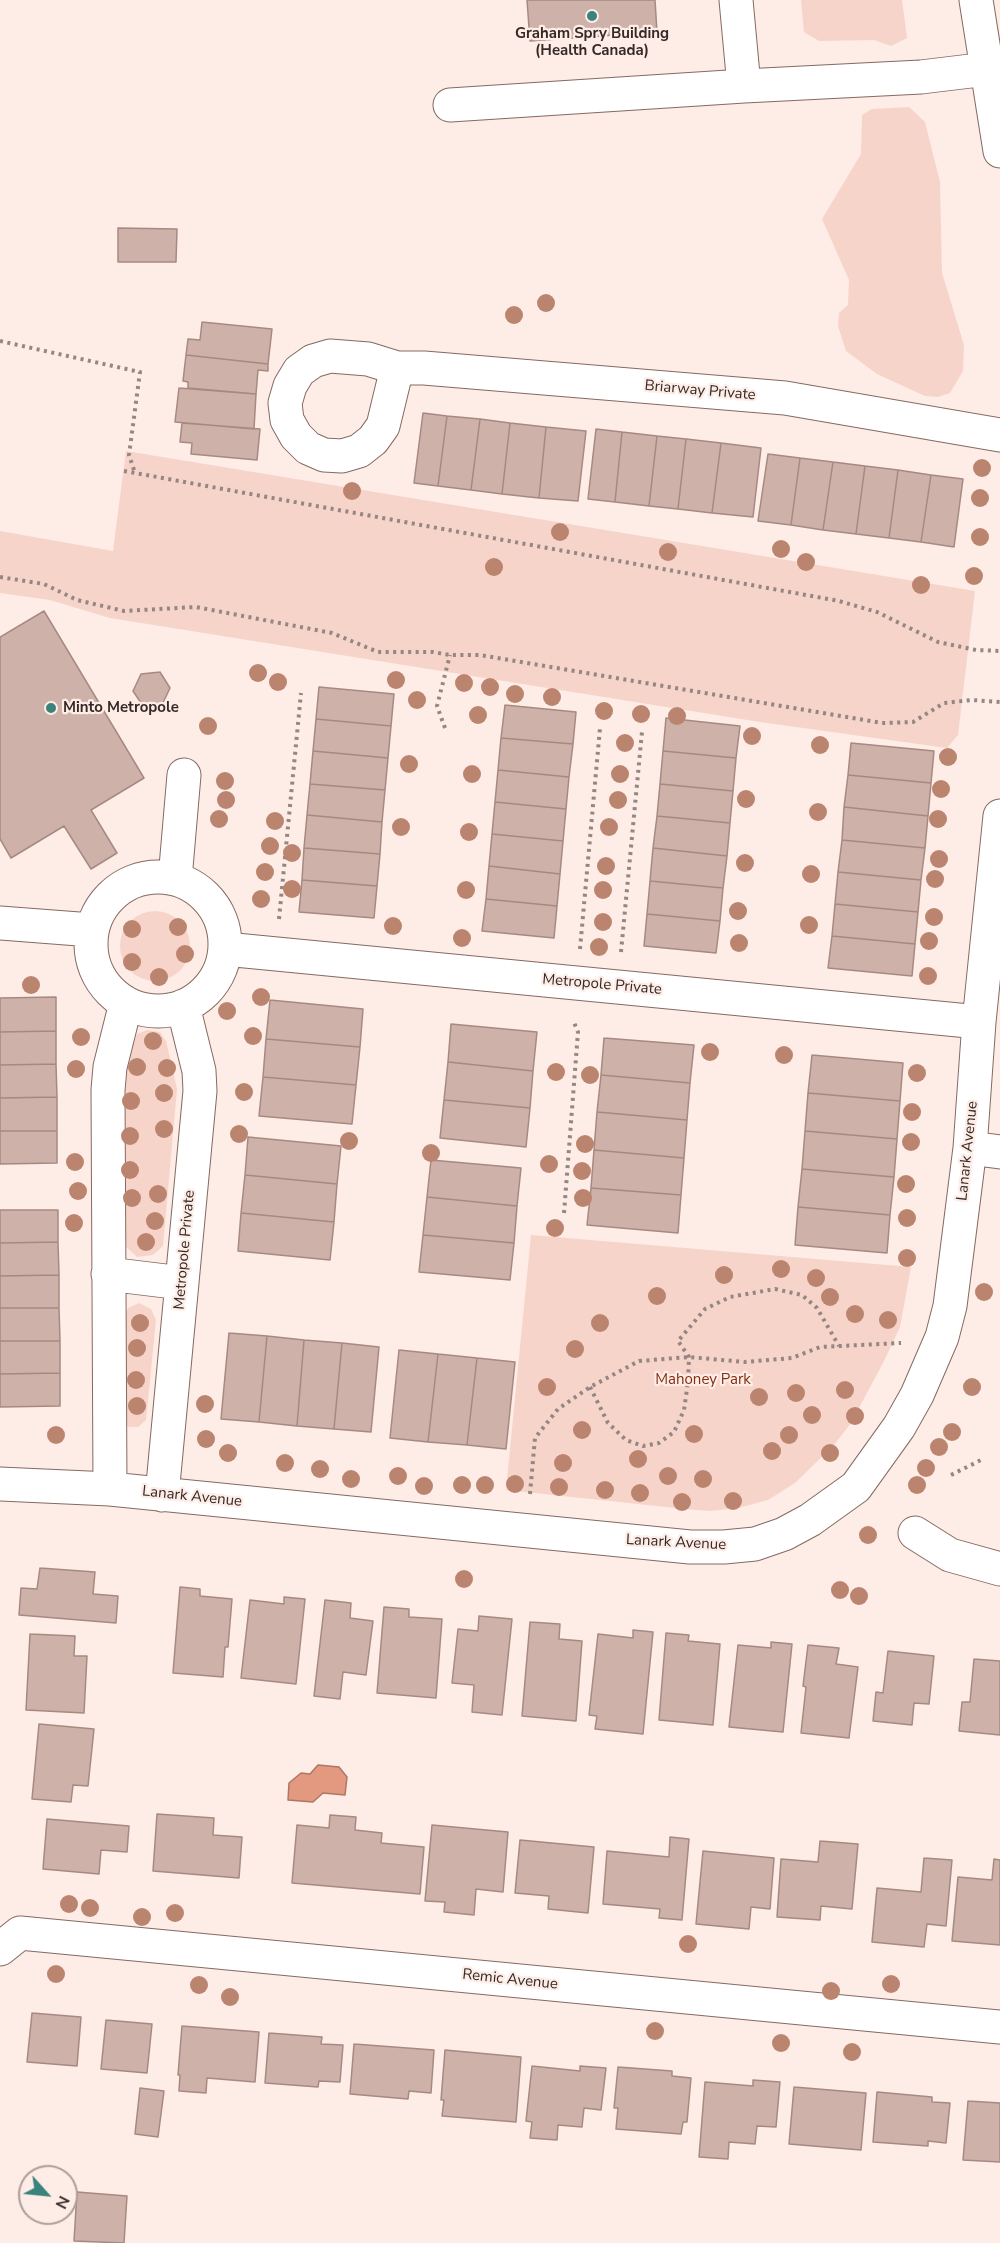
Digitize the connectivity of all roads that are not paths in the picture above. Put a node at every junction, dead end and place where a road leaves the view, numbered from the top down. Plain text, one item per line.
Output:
1 (736, 0) edge
2 (976, 0) edge
3 (987, 69) junction
4 (744, 86) junction
5 (450, 105) dead end
6 (997, 109) edge
7 (1000, 151) edge
8 (397, 368) dead end
9 (1000, 435) edge
10 (184, 775) dead end
11 (1000, 816) edge
12 (175, 879) junction
13 (0, 923) edge
14 (92, 930) junction
15 (225, 949) junction
16 (126, 1003) junction
17 (183, 1006) junction
18 (979, 1022) junction
19 (985, 1150) edge
20 (108, 1274) junction
21 (182, 1283) junction
22 (0, 1484) edge
23 (110, 1489) junction
24 (162, 1495) junction
25 (915, 1533) dead end
26 (1000, 1569) edge
27 (10, 1941) edge
28 (1000, 2027) edge

1 - 4 street
2 - 3 street
3 - 4 street
3 - 6 street
4 - 5 street
6 - 7 street
8 - 9 street, Briarway Private
10 - 12 street
11 - 18 street, Lanark Avenue
12 - 14 street
12 - 15 street
13 - 14 street
14 - 16 street
15 - 17 street
15 - 18 street, Metropole Private
16 - 17 street
16 - 20 street
17 - 21 street, Metropole Private
18 - 19 street, Lanark Avenue
19 - 24 street, Lanark Avenue
20 - 21 street
20 - 23 street
21 - 24 street, Metropole Private
22 - 23 street, Lanark Avenue
23 - 24 street, Lanark Avenue
25 - 26 street
27 - 28 street, Remic Avenue

